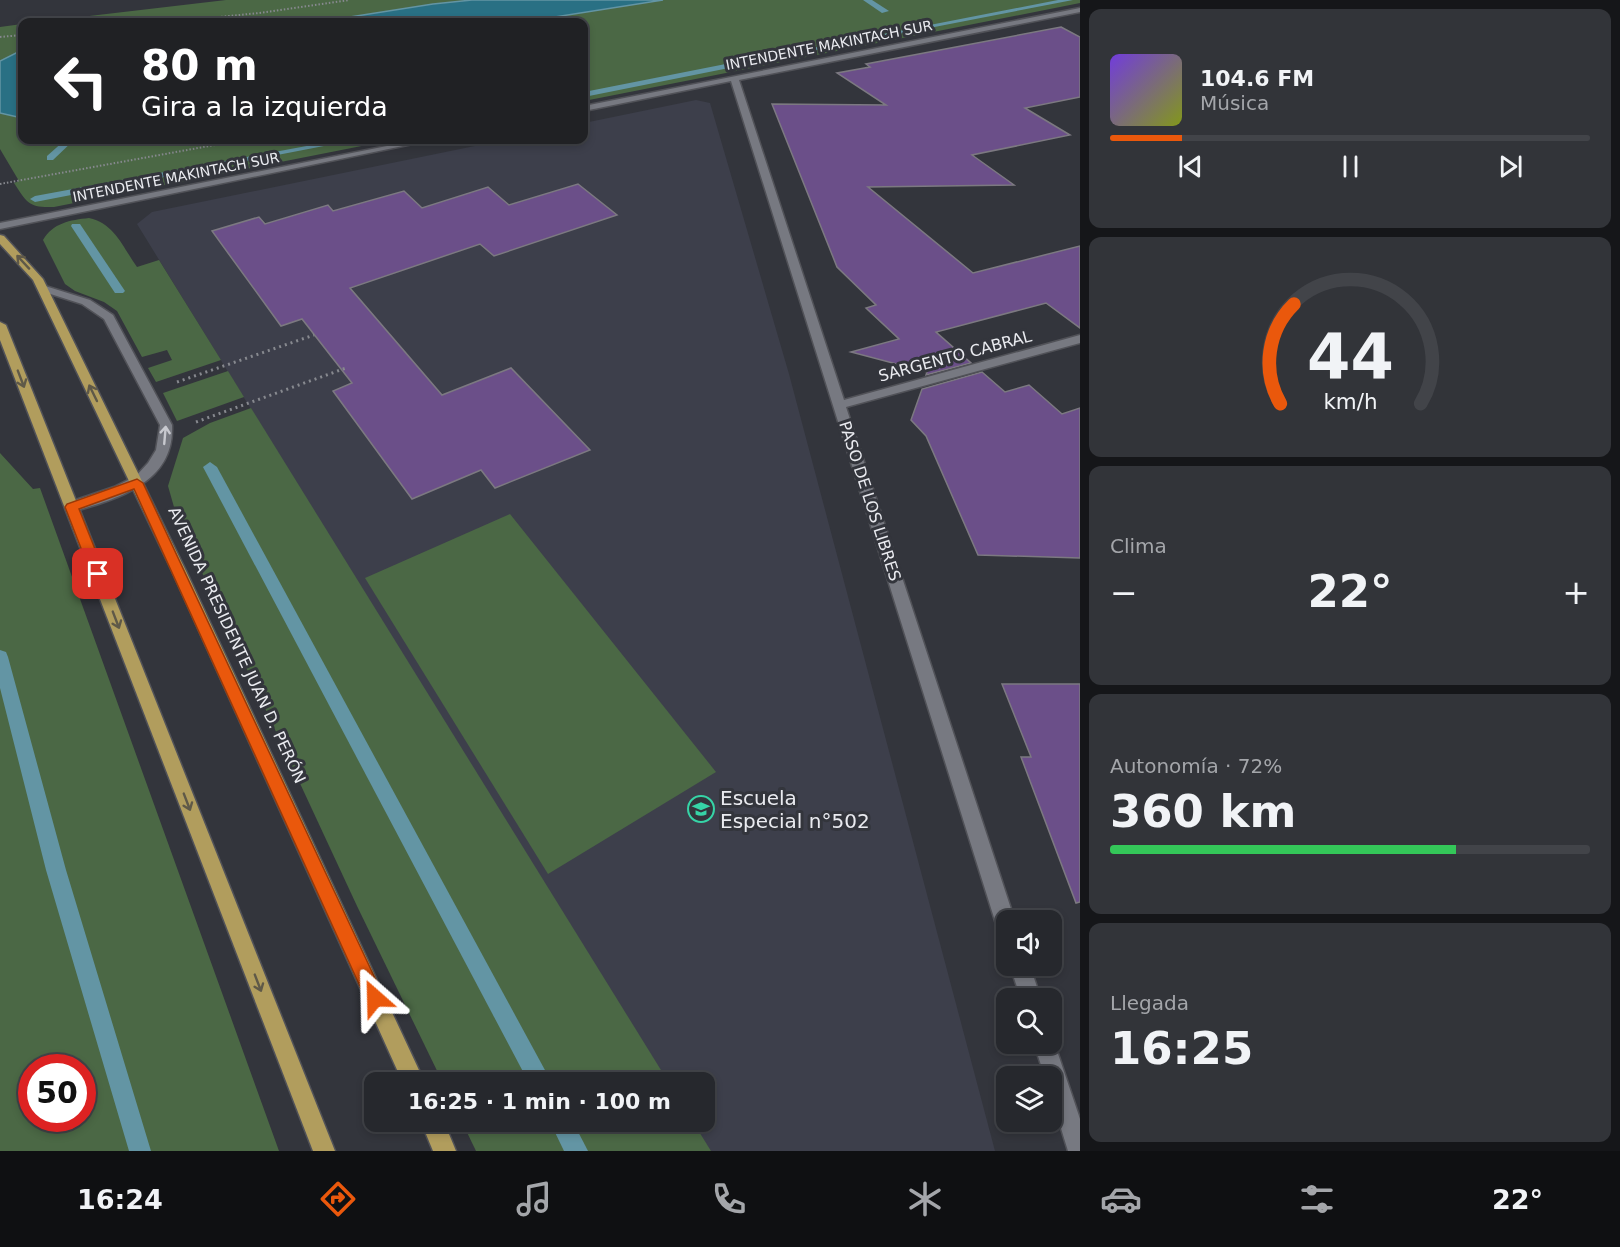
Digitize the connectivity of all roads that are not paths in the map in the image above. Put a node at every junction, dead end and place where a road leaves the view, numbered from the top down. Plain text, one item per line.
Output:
1 (1080, 10) edge
2 (734, 77) junction
3 (588, 107) edge
4 (408, 144) edge
5 (0, 226) edge
6 (0, 238) edge
7 (42, 288) junction
8 (0, 325) edge
9 (1080, 339) edge
10 (840, 405) junction
11 (137, 483) junction
12 (72, 507) junction
13 (1002, 910) edge
14 (1048, 1054) edge
15 (409, 1072) edge
16 (436, 1132) edge
17 (324, 1151) edge
18 (445, 1151) edge
19 (1079, 1151) edge

1 - 2 street, INTENDENTE MAKINTACH SUR
2 - 3 street, INTENDENTE MAKINTACH SUR
2 - 10 street, PASO DE LOS LIBRES
4 - 5 street, INTENDENTE MAKINTACH SUR
7 -> 6 main road, AVENIDA PRESIDENTE JUAN D. PERÓN
11 -> 7 main road, AVENIDA PRESIDENTE JUAN D. PERÓN
11 -> 7 street
8 -> 12 main road
9 - 10 street, SARGENTO CABRAL
10 - 13 street, PASO DE LOS LIBRES
11 - 12 street
11 - 15 main road, AVENIDA PRESIDENTE JUAN D. PERÓN
12 -> 17 main road
14 - 19 street
16 - 18 main road

